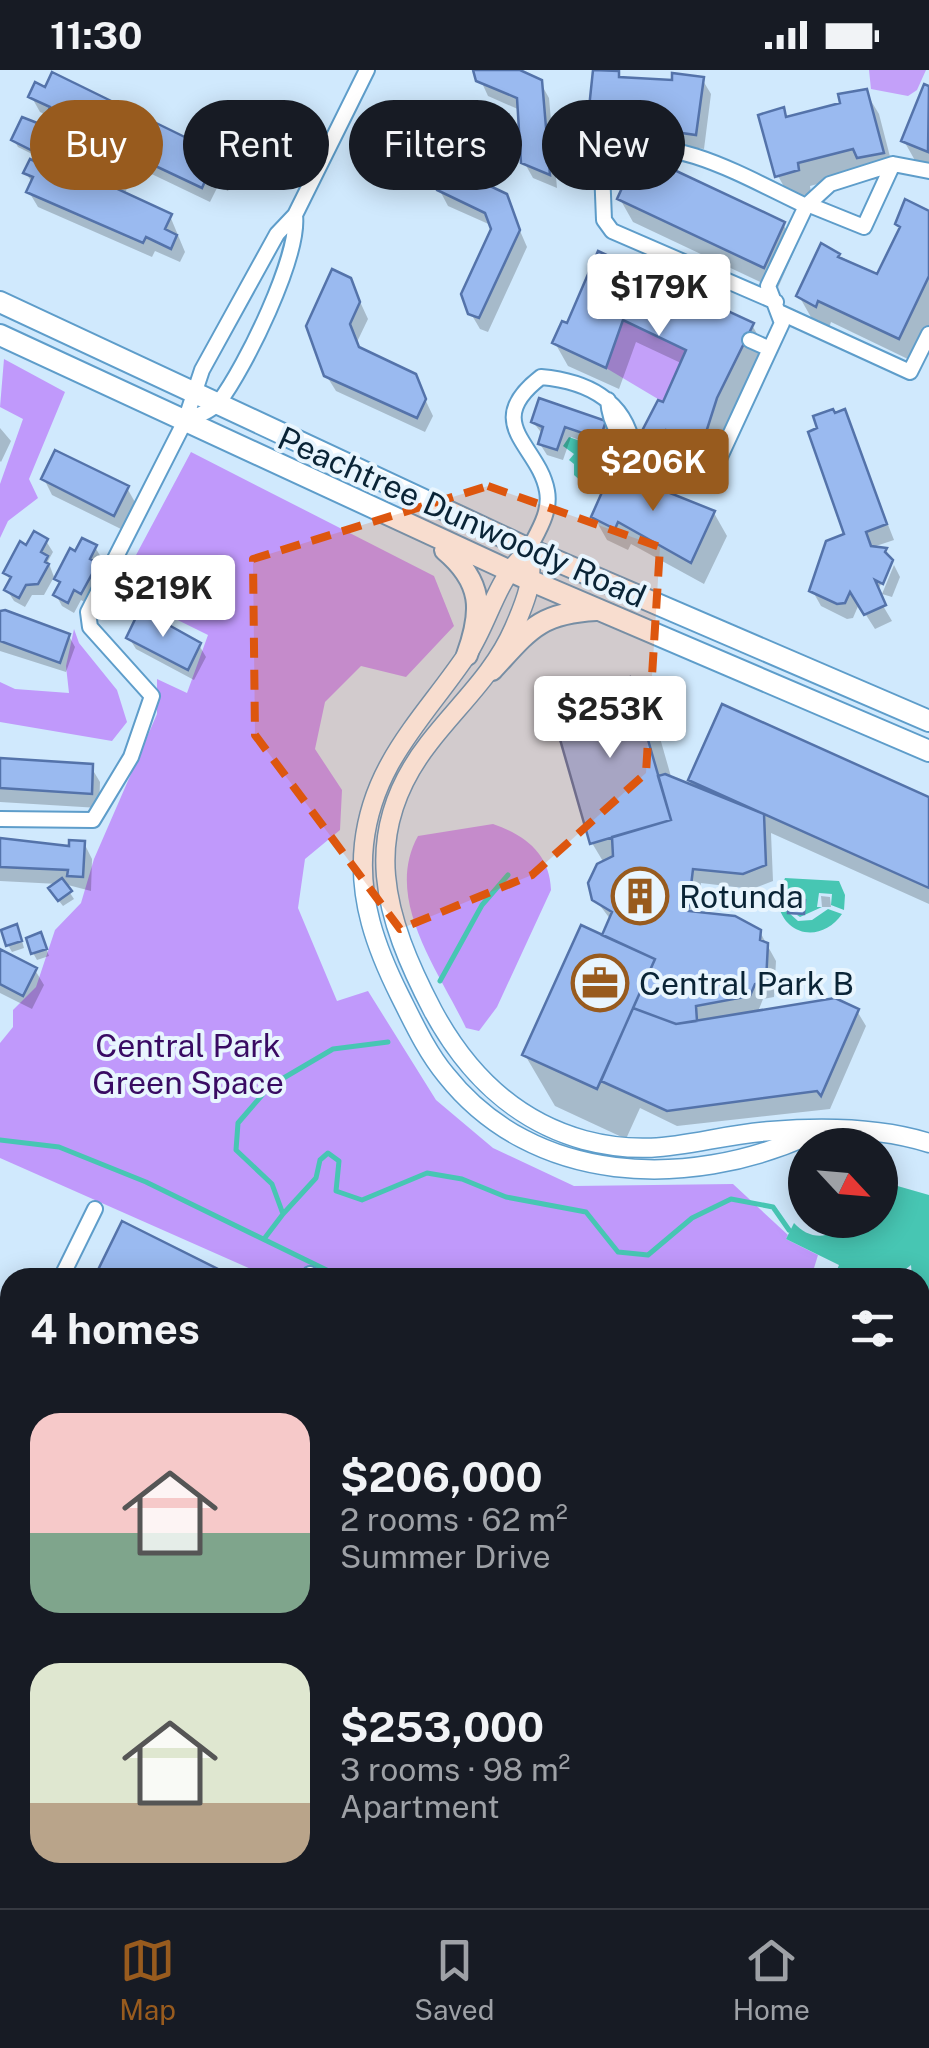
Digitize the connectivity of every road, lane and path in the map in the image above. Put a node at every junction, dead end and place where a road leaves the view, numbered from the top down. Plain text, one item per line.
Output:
1 (367, 70) edge
2 (894, 164) junction
3 (929, 171) edge
4 (806, 205) junction
5 (295, 214) junction
6 (0, 302) edge
7 (779, 312) junction
8 (929, 334) edge
9 (0, 335) edge
10 (750, 340) dead end
11 (770, 348) junction
12 (192, 392) junction
13 (217, 405) junction
14 (185, 421) junction
15 (424, 532) junction
16 (530, 549) junction
17 (509, 571) junction
18 (534, 582) junction
19 (603, 609) junction
20 (467, 654) junction
21 (492, 670) junction
22 (929, 721) edge
23 (929, 751) edge
24 (0, 818) edge
25 (788, 1131) edge
26 (898, 1137) edge
27 (929, 1143) edge
28 (788, 1144) edge
29 (95, 1210) dead end
30 (67, 1268) edge

1 - 5 street
2 - 3 street
2 - 4 street
2 - 4 street
4 - 7 street
4 - 7 street
5 - 12 street
5 - 13 street
6 - 12 main road, Peachtree Dunwoody Road
7 - 8 street
7 - 11 street
9 - 14 main road, Peachtree Dunwoody Road
10 - 11 street
11 - 16 street
12 - 13 main road, Peachtree Dunwoody Road
12 - 14 street
13 - 14 street
13 - 16 main road, Peachtree Dunwoody Road
14 - 15 main road, Peachtree Dunwoody Road
14 - 24 street
15 - 17 main road, Peachtree Dunwoody Road
15 - 20 main road
16 - 17 street
16 - 18 street
16 - 22 main road, Peachtree Dunwoody Road
17 - 18 main road, Peachtree Dunwoody Road
17 - 20 street
18 - 19 main road, Peachtree Dunwoody Road
18 - 21 street
19 - 21 main road
19 - 23 main road, Peachtree Dunwoody Road
20 - 28 street
21 - 25 street
26 - 27 street
29 - 30 street

